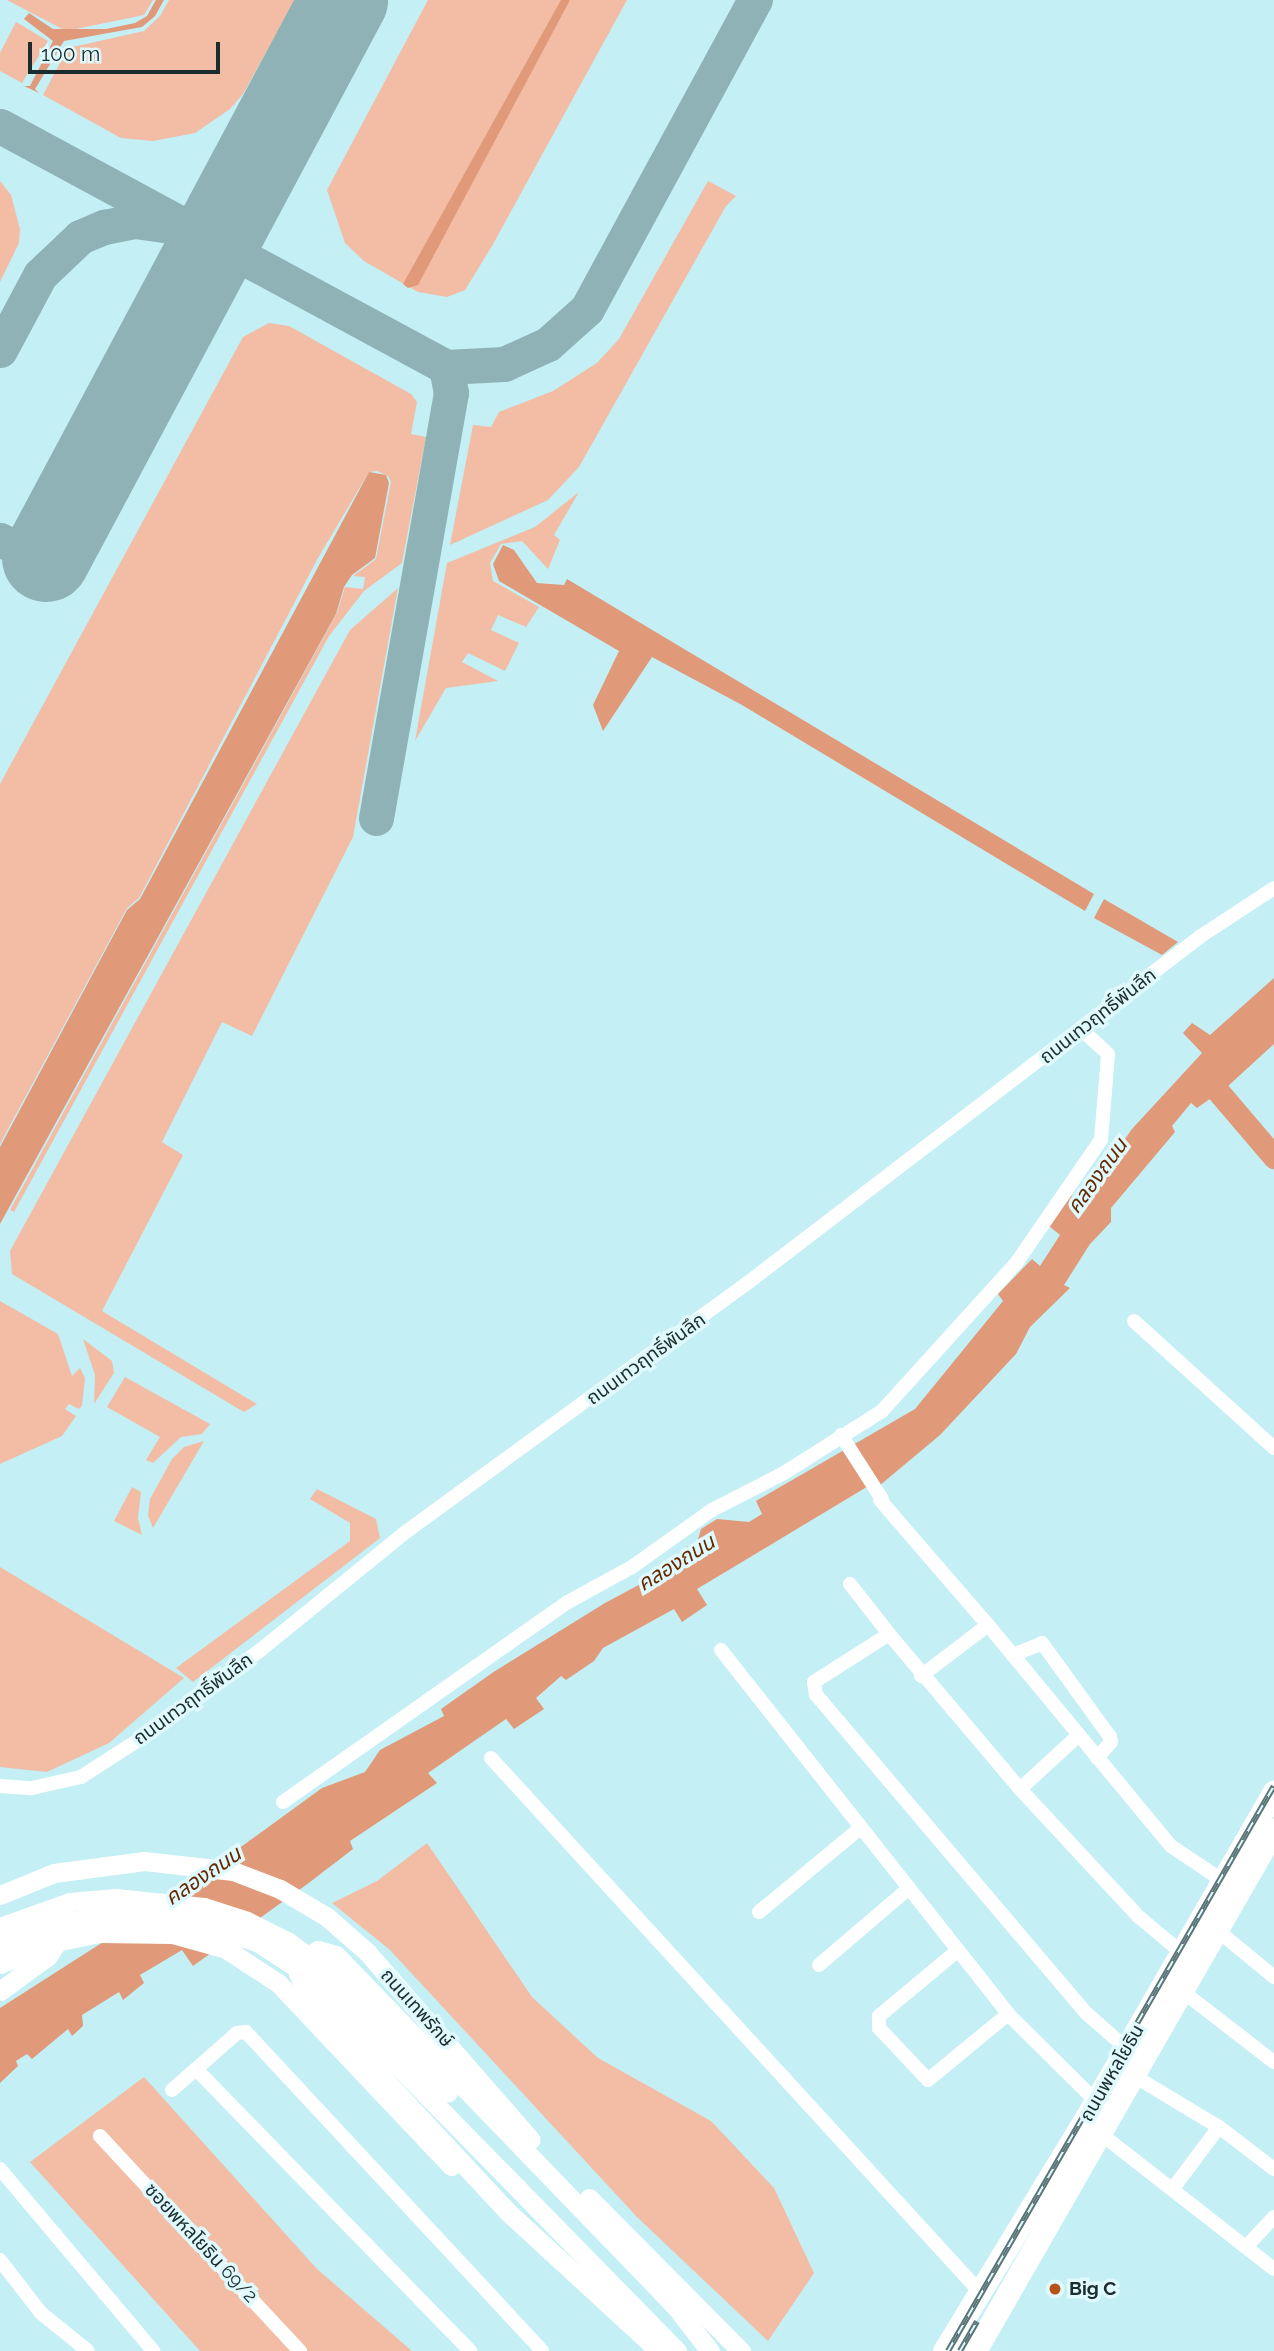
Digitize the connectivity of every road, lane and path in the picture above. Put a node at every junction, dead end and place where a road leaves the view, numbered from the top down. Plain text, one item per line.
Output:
1 (1274, 888) edge
2 (1081, 1029) junction
3 (1134, 1321) dead end
4 (841, 1436) junction
5 (1274, 1448) edge
6 (850, 1584) dead end
7 (988, 1625) junction
8 (890, 1634) junction
9 (721, 1650) dead end
10 (1013, 1655) junction
11 (921, 1675) junction
12 (1079, 1735) junction
13 (491, 1758) dead end
14 (1097, 1758) junction
15 (0, 1786) edge
16 (1020, 1789) junction
17 (1273, 1794) edge
18 (283, 1802) dead end
19 (860, 1828) junction
20 (1274, 1830) edge
21 (1223, 1881) junction
22 (908, 1889) junction
23 (0, 1895) edge
24 (0, 1901) edge
25 (760, 1912) dead end
26 (0, 1927) edge
27 (1217, 1930) junction
28 (0, 1947) edge
29 (957, 1951) junction
30 (1182, 1953) junction
31 (0, 1964) edge
32 (819, 1965) dead end
33 (1274, 1977) edge
34 (304, 1987) junction
35 (369, 1989) junction
36 (0, 1991) edge
37 (1182, 1991) junction
38 (1008, 2014) junction
39 (1126, 2048) junction
40 (1274, 2062) edge
41 (196, 2069) junction
42 (1134, 2076) junction
43 (172, 2090) dead end
44 (1096, 2101) junction
45 (1219, 2127) junction
46 (520, 2129) junction
47 (1101, 2134) junction
48 (100, 2136) dead end
49 (0, 2169) edge
50 (1274, 2169) edge
51 (1174, 2188) junction
52 (1274, 2217) edge
53 (1246, 2247) junction
54 (0, 2260) edge
55 (1274, 2269) edge
56 (979, 2291) junction
57 (535, 2349) edge
58 (88, 2351) edge
59 (153, 2351) edge
60 (300, 2351) edge
61 (470, 2351) edge
62 (641, 2351) edge
63 (659, 2351) edge
64 (677, 2351) edge
65 (704, 2351) edge
66 (710, 2351) edge
67 (741, 2351) edge
68 (944, 2351) edge
69 (975, 2351) edge

1 - 2 street, ถนนเทวฤทธิ์พันลึก
2 - 4 street
2 - 15 street, ถนนเทวฤทธิ์พันลึก
3 - 5 street
4 - 7 street
4 - 18 street
6 - 8 street
7 - 10 street
7 - 11 street
8 - 11 street
8 - 39 street
9 - 19 street
10 - 12 street
10 - 14 street
11 - 16 street
12 - 14 street
12 - 16 street
13 - 56 street
14 - 21 street
16 - 30 street
17 - 21 main road, ถนนพหลโยธิน
19 - 22 street
19 - 25 street
20 - 27 main road, ถนนพหลโยธิน
21 - 30 main road, ถนนพหลโยธิน
22 - 29 street
22 - 32 street
23 - 46 main road, ถนนเทพรักษ์
24 - 36 main road
26 - 65 main road, ถนนเทพรักษ์
27 - 33 street
27 - 37 main road, ถนนพหลโยธิน
28 - 64 main road
29 - 38 street
29 - 38 street
30 - 39 main road, ถนนพหลโยธิน
31 - 62 main road
34 - 35 main road
34 - 62 main road
34 - 63 main road
35 - 46 main road
35 - 66 main road
37 - 40 street
37 - 42 main road, ถนนพหลโยธิน
38 - 44 street
39 - 44 main road, ถนนพหลโยธิน
41 - 43 street
41 - 57 street
41 - 61 street
42 - 45 street
42 - 47 main road, ถนนพหลโยธิน
44 - 56 main road, ถนนพหลโยธิน
45 - 50 street
45 - 51 street
46 - 67 main road, ถนนเทพรักษ์
47 - 51 street
47 - 69 main road, ถนนพหลโยธิน
48 - 60 street, ซอยพหลโยธิน 69/2
49 - 59 street
51 - 53 street
52 - 53 street
53 - 55 street
54 - 58 street
56 - 68 main road, ถนนพหลโยธิน

